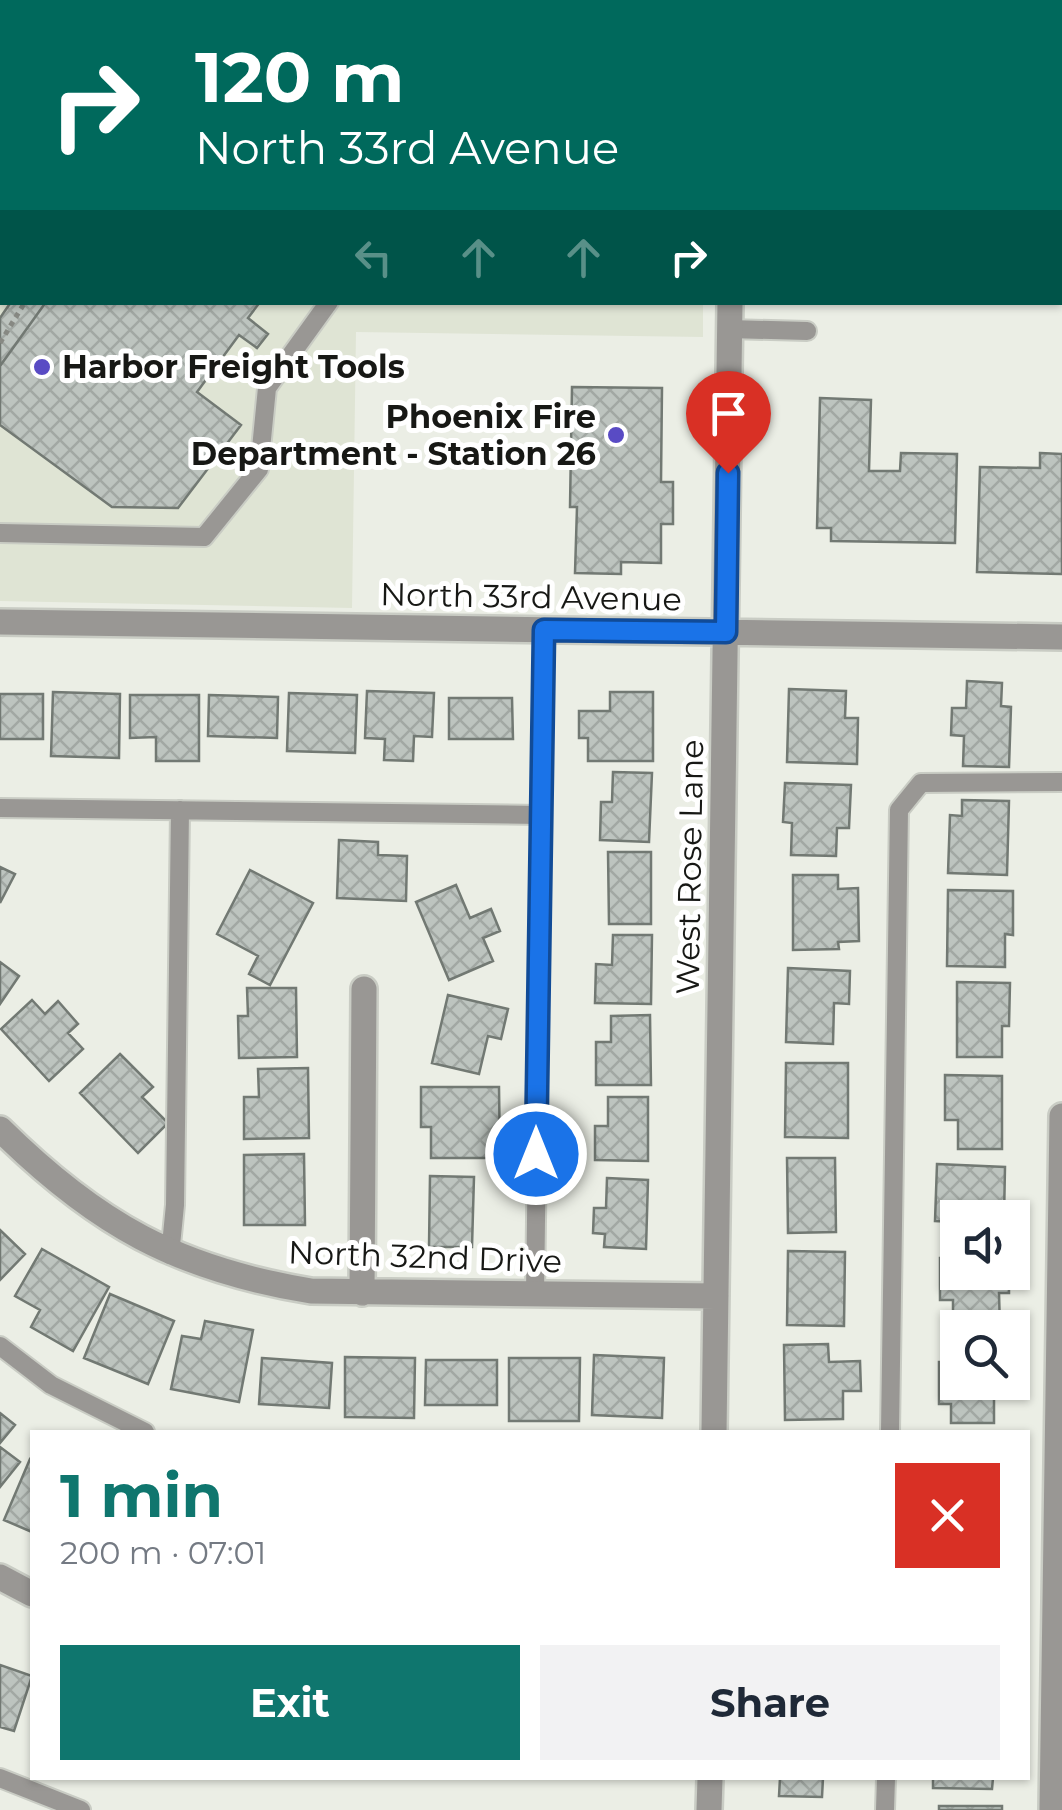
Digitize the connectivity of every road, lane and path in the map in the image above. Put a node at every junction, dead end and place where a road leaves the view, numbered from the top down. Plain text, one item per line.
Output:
1 (23, 305) edge
2 (327, 305) edge
3 (730, 305) edge
4 (729, 329) junction
5 (807, 330) dead end
6 (0, 343) edge
7 (0, 533) edge
8 (0, 622) edge
9 (544, 630) junction
10 (726, 632) junction
11 (1062, 638) edge
12 (1062, 782) edge
13 (0, 808) edge
14 (180, 810) junction
15 (539, 815) junction
16 (364, 989) dead end
17 (1062, 1116) edge
18 (0, 1129) edge
19 (170, 1255) junction
20 (362, 1292) junction
21 (535, 1294) junction
22 (716, 1296) junction
23 (0, 1346) edge
24 (141, 1430) edge
25 (714, 1430) edge
26 (890, 1430) edge
27 (0, 1577) edge
28 (30, 1593) edge
29 (0, 1778) edge
30 (710, 1780) edge
31 (886, 1780) edge
32 (81, 1810) edge
33 (709, 1810) edge
34 (885, 1810) edge
35 (1052, 1810) edge

1 - 6 path
2 - 7 lane
3 - 4 street, West Rose Lane
4 - 5 lane
4 - 10 street, West Rose Lane
8 - 9 street, North 33rd Avenue
9 - 10 street, North 33rd Avenue
9 - 15 lane
10 - 11 street, North 33rd Avenue
10 - 22 street, West Rose Lane
12 - 26 lane
13 - 14 lane
14 - 15 lane
14 - 19 lane
15 - 21 lane
16 - 20 street
17 - 35 street
18 - 19 street, North 32nd Drive
19 - 20 street, North 32nd Drive
20 - 21 street, North 32nd Drive
21 - 22 street, North 32nd Drive
22 - 25 street, West Rose Lane
23 - 24 lane
27 - 28 street
29 - 32 lane
30 - 33 street
31 - 34 lane

